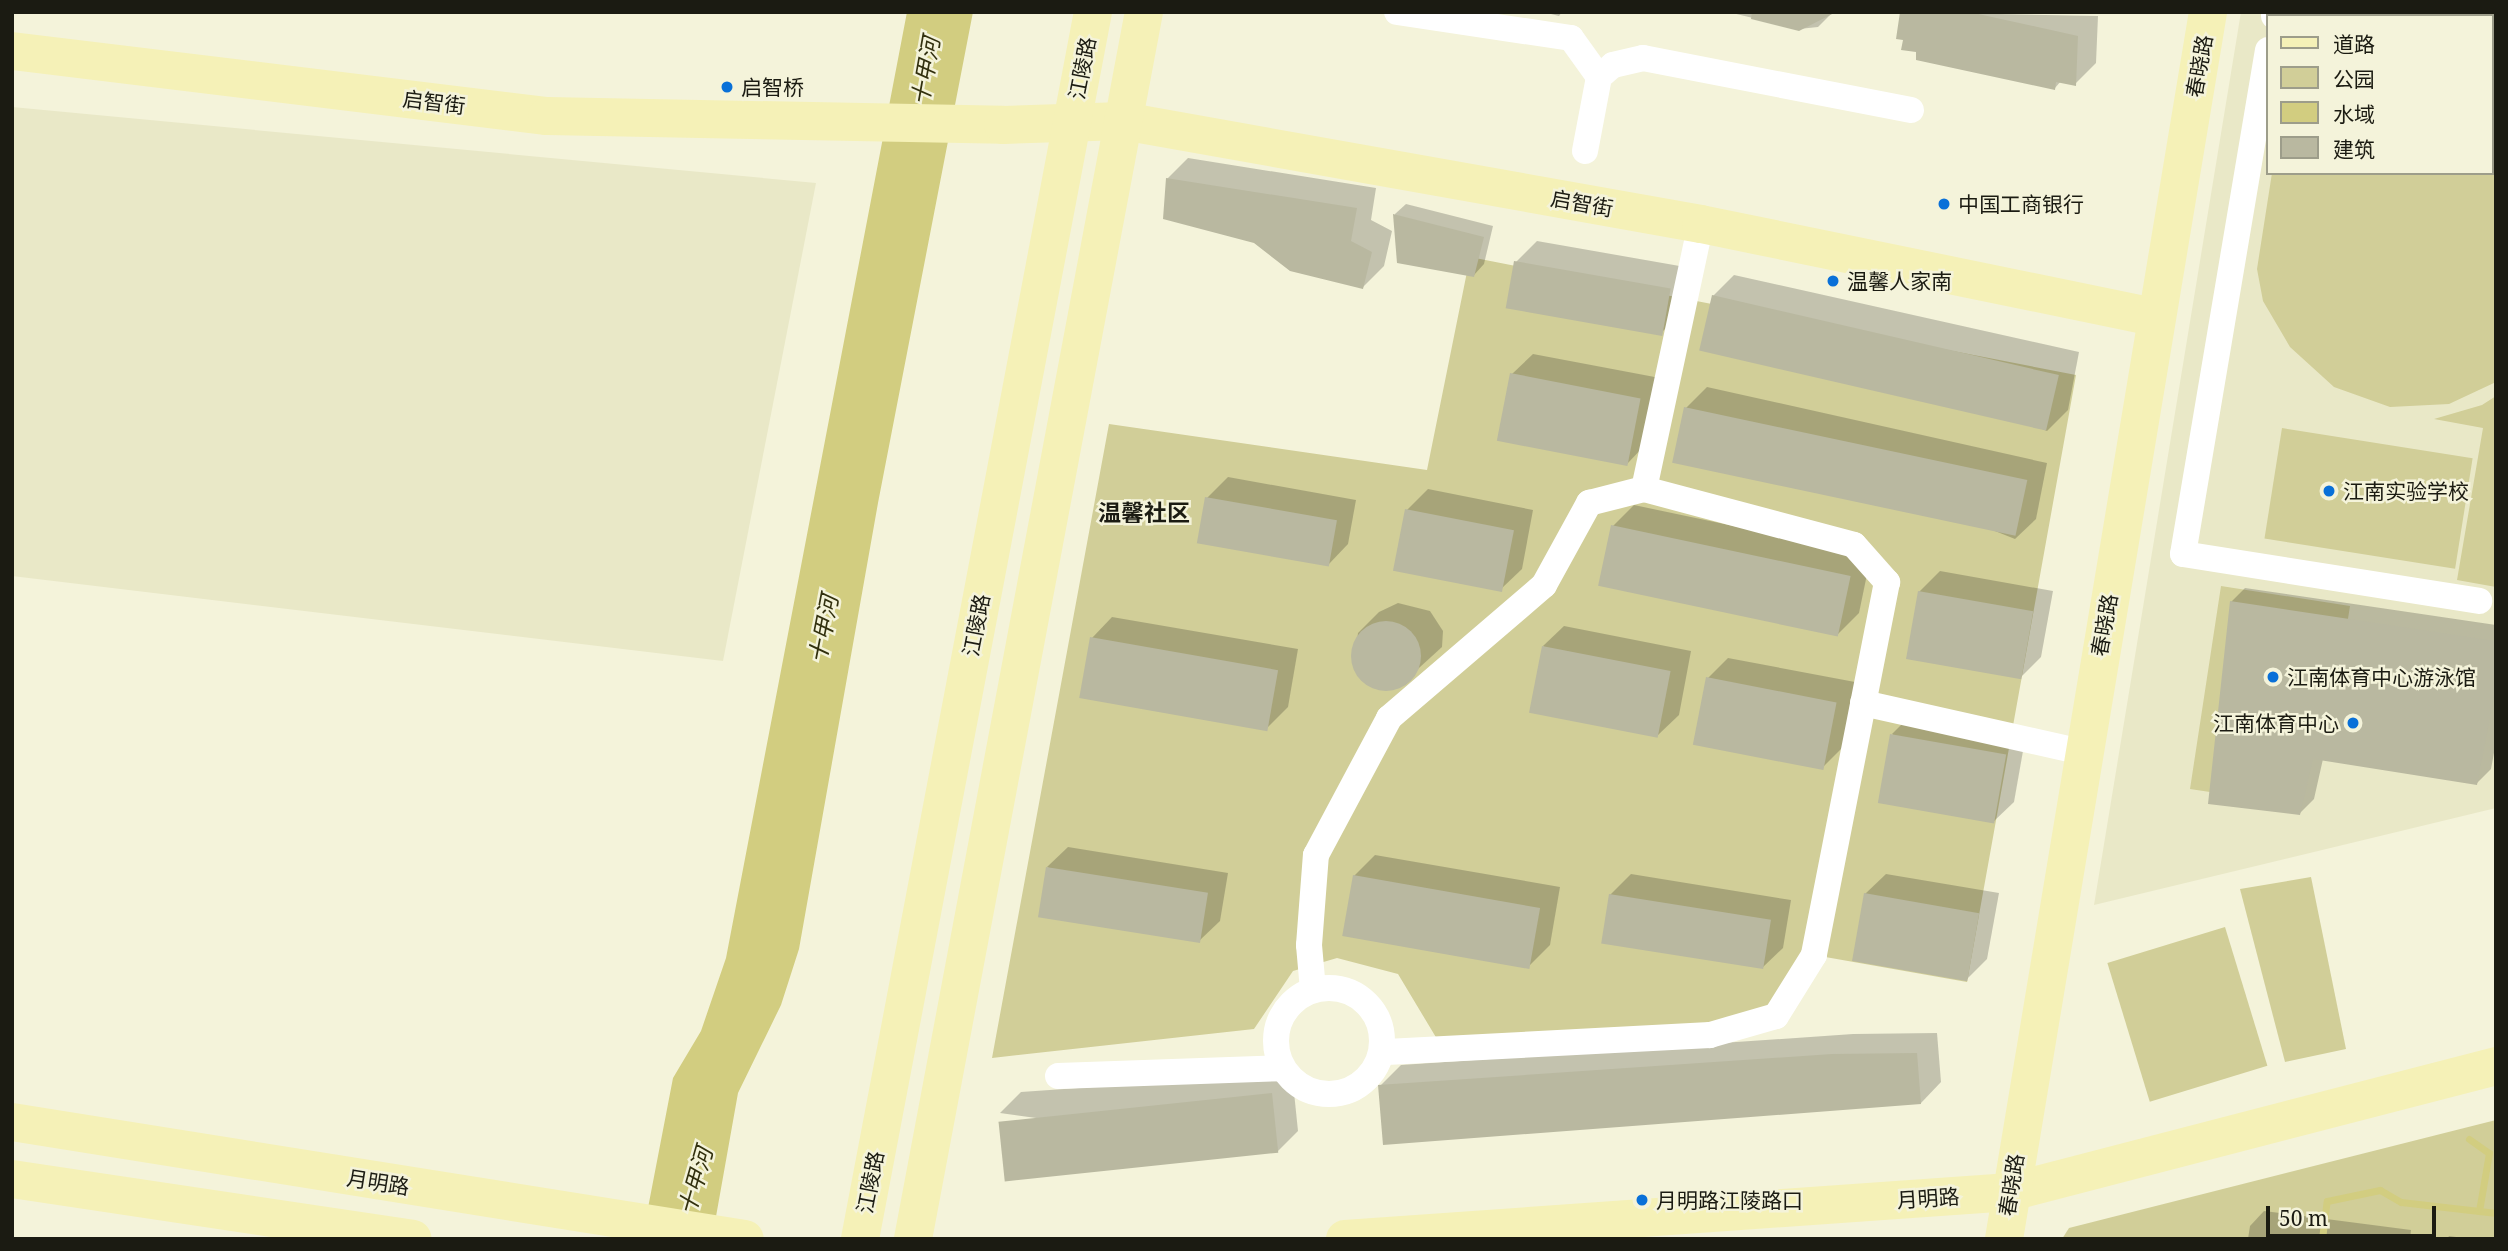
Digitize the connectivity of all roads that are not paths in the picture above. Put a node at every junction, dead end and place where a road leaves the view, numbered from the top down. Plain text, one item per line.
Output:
1 (1093, 12) edge
2 (1144, 12) edge
3 (1397, 12) edge
4 (2208, 12) edge
5 (12, 51) edge
6 (2266, 62) edge
7 (1600, 77) junction
8 (1911, 110) dead end
9 (1072, 120) junction
10 (1123, 121) junction
11 (1586, 151) dead end
12 (1701, 224) junction
13 (2156, 317) junction
14 (1644, 489) junction
15 (2479, 601) dead end
16 (1863, 703) junction
17 (2083, 752) junction
18 (1312, 990) junction
19 (1381, 1052) junction
20 (2496, 1066) edge
21 (1283, 1068) junction
22 (1058, 1076) dead end
23 (12, 1122) edge
24 (12, 1179) edge
25 (2010, 1192) junction
26 (1420, 1236) edge
27 (743, 1238) edge
28 (413, 1239) edge
29 (860, 1239) edge
30 (913, 1239) edge
31 (1345, 1239) edge
32 (2004, 1239) edge

1 - 9 street, 江陵路
2 - 10 street
3 - 7 street
4 - 13 street, 春晓路
5 - 9 street, 启智街
6 - 15 street
7 - 8 street
7 - 11 street
9 - 10 street, 启智街
9 - 29 street, 江陵路
10 - 12 street, 启智街
10 - 30 street
12 - 13 street, 启智街
12 - 14 street
13 - 17 street, 春晓路
14 - 16 street
14 - 18 street
16 - 17 street
16 - 19 street
17 - 25 street, 春晓路
18 - 19 street
18 - 21 street
19 - 21 street
20 - 25 street, 月明路
21 - 22 street
23 - 27 street, 月明路
24 - 28 street
25 - 26 street, 月明路
25 - 32 street, 春晓路
26 - 31 street, 月明路

